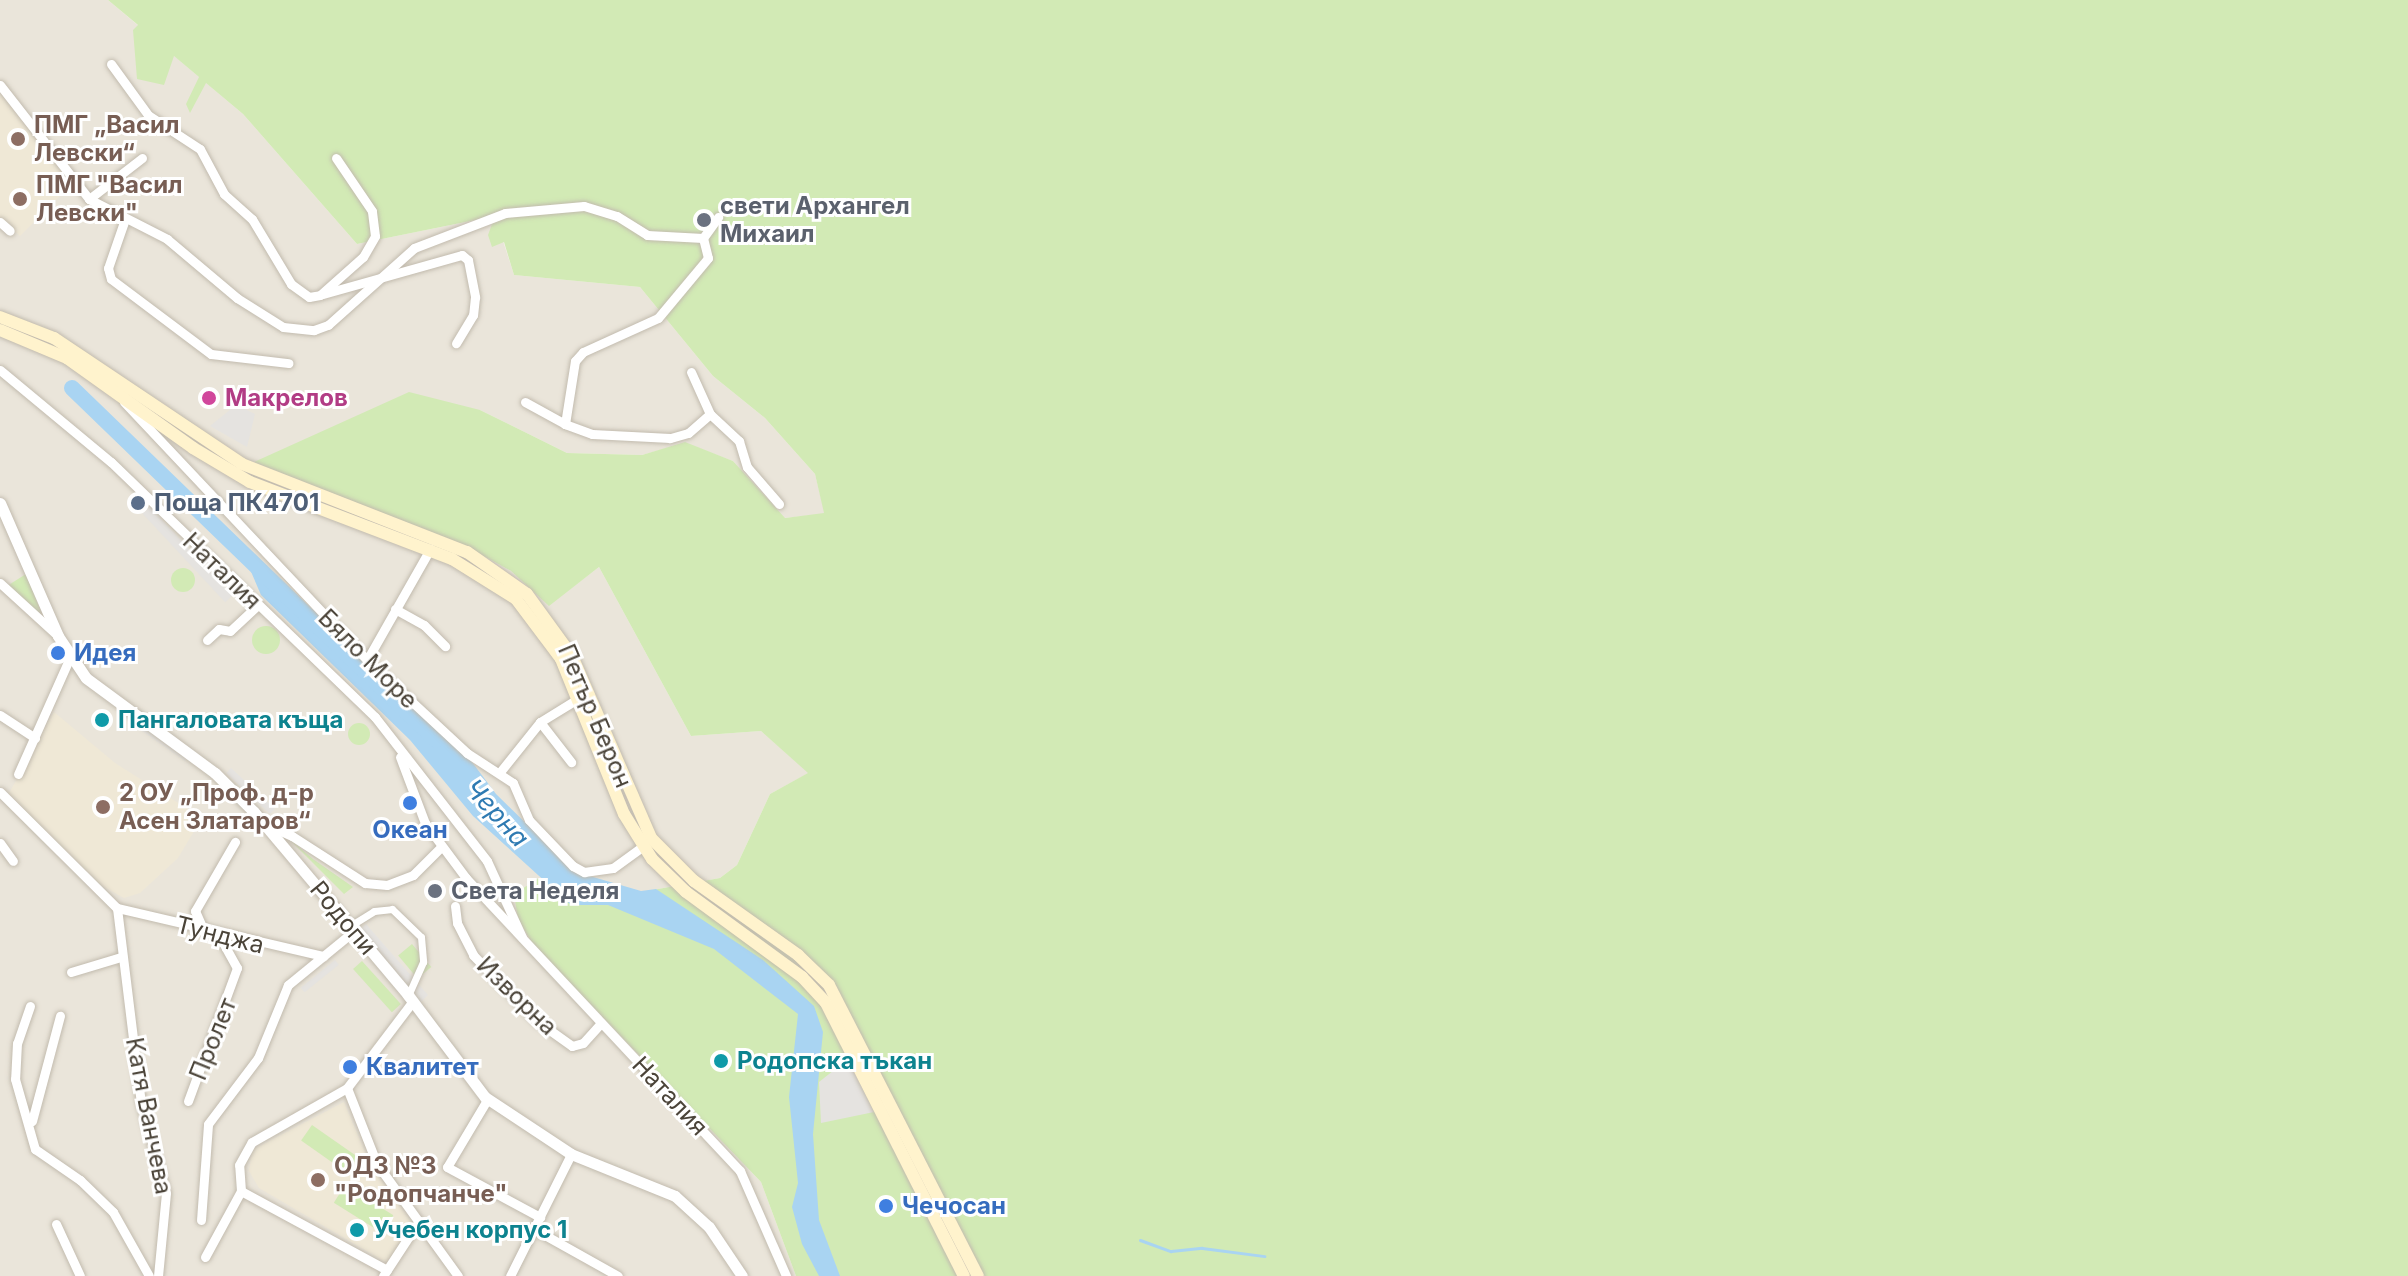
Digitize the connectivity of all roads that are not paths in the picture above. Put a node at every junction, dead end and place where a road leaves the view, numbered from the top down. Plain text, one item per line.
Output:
1 (111, 64) dead end
2 (0, 85) edge
3 (142, 158) dead end
4 (336, 158) dead end
5 (89, 199) junction
6 (718, 217) dead end
7 (125, 219) junction
8 (0, 222) edge
9 (10, 231) dead end
10 (703, 238) junction
11 (378, 279) junction
12 (320, 295) junction
13 (0, 317) edge
14 (0, 330) edge
15 (456, 343) dead end
16 (288, 363) dead end
17 (0, 370) edge
18 (691, 372) dead end
19 (111, 387) junction
20 (525, 402) dead end
21 (710, 414) junction
22 (565, 424) junction
23 (196, 443) junction
24 (0, 503) edge
25 (779, 504) dead end
26 (430, 549) junction
27 (0, 583) edge
28 (257, 606) junction
29 (395, 609) junction
30 (58, 636) junction
31 (207, 640) dead end
32 (445, 646) dead end
33 (71, 655) junction
34 (367, 660) junction
35 (579, 698) junction
36 (0, 715) edge
37 (540, 722) junction
38 (35, 738) junction
39 (398, 750) junction
40 (571, 762) dead end
41 (500, 772) junction
42 (18, 774) dead end
43 (2, 797) edge
44 (263, 824) junction
45 (235, 842) dead end
46 (0, 843) edge
47 (643, 846) junction
48 (441, 847) junction
49 (13, 861) dead end
50 (455, 906) dead end
51 (117, 908) junction
52 (352, 928) junction
53 (204, 931) junction
54 (218, 934) junction
55 (522, 937) junction
56 (324, 956) junction
57 (121, 957) junction
58 (71, 972) dead end
59 (411, 998) junction
60 (30, 1006) dead end
61 (60, 1016) dead end
62 (601, 1023) junction
63 (347, 1088) junction
64 (487, 1100) junction
65 (188, 1101) dead end
66 (31, 1125) junction
67 (571, 1154) junction
68 (241, 1191) junction
69 (540, 1217) junction
70 (201, 1220) dead end
71 (419, 1221) junction
72 (56, 1224) dead end
73 (534, 1229) junction
74 (205, 1257) dead end
75 (385, 1273) edge
76 (80, 1276) edge
77 (149, 1276) edge
78 (158, 1276) edge
79 (458, 1276) edge
80 (510, 1276) edge
81 (618, 1276) edge
82 (742, 1276) edge
83 (786, 1276) edge
84 (964, 1276) edge
85 (978, 1276) edge

1 - 12 street
2 - 5 street
3 - 5 street
4 - 12 street
5 - 7 street
6 - 10 street
7 - 11 street
7 - 16 street
8 - 9 street
10 - 11 street
10 - 22 street
11 - 12 street
11 - 15 street
13 - 23 main road, Петър Берон
14 - 19 main road, Петър Берон
17 - 28 street, Наталия
18 - 21 street
19 - 23 main road, Петър Берон
19 - 34 street, Бяло Море
20 - 22 street
21 - 22 street
21 - 25 street
23 - 26 main road, Петър Берон
23 - 85 main road, Петър Берон
24 - 30 street, Родопи
26 - 29 street
26 - 35 main road, Петър Берон
27 - 30 street
28 - 31 street
28 - 39 street, Наталия
29 - 32 street
29 - 34 street
30 - 33 street, Родопи
33 - 38 street
33 - 44 street, Родопи
34 - 41 street, Бяло Море
35 - 37 street
35 - 47 main road, Петър Берон
36 - 38 street
37 - 40 street
37 - 41 street
38 - 42 street
39 - 48 street, Наталия
39 - 55 street, Наталия
41 - 47 street, Бяло Море
43 - 51 street
44 - 48 street
44 - 52 street, Родопи
45 - 53 street
46 - 49 street
47 - 84 main road, Петър Берон
48 - 55 street, Наталия
50 - 62 street, Изворна
51 - 53 street, Тунджа
51 - 57 street, Катя Ванчева
52 - 56 street
52 - 59 street, Родопи
52 - 59 street
53 - 54 street, Тунджа
54 - 56 street, Тунджа
54 - 65 street, Пролет
55 - 62 street, Наталия
56 - 70 street
57 - 58 street
57 - 78 street, Катя Ванчева
59 - 63 street
59 - 64 street, Родопи
60 - 66 street
61 - 66 street
62 - 83 street, Наталия
63 - 68 street
63 - 71 street
64 - 67 street, Родопи
64 - 69 street
66 - 77 street
67 - 69 street
67 - 82 street, Родопи
68 - 74 street
68 - 75 street
69 - 73 street
71 - 75 street
71 - 79 street
72 - 76 street
73 - 80 street
73 - 81 street

